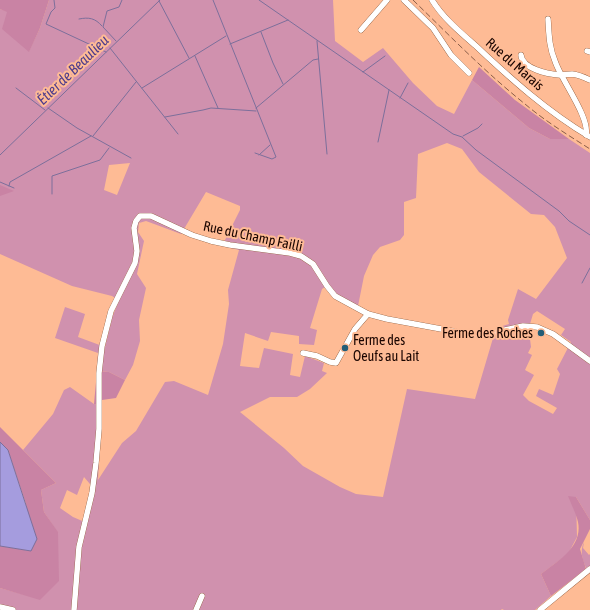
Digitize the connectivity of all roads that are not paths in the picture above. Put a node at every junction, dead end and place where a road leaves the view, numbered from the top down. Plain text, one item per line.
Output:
1 (387, 0) edge
2 (404, 0) edge
3 (430, 0) edge
4 (548, 18) dead end
5 (361, 30) dead end
6 (521, 55) dead end
7 (469, 73) dead end
8 (561, 75) junction
9 (590, 80) edge
10 (588, 136) edge
11 (368, 314) junction
12 (303, 353) dead end
13 (590, 361) edge
14 (590, 569) edge
15 (202, 596) dead end
16 (0, 607) edge
17 (13, 610) edge
18 (74, 610) edge
19 (196, 610) edge
20 (540, 610) edge

1 - 5 street
2 - 7 street
3 - 10 street, Rue du Marais
4 - 8 street
6 - 8 street
8 - 9 street
8 - 10 street
11 - 12 street
11 - 13 street, Rue du Champ Failli
11 - 18 street, Rue du Champ Failli
14 - 20 street
15 - 19 street
16 - 17 street

